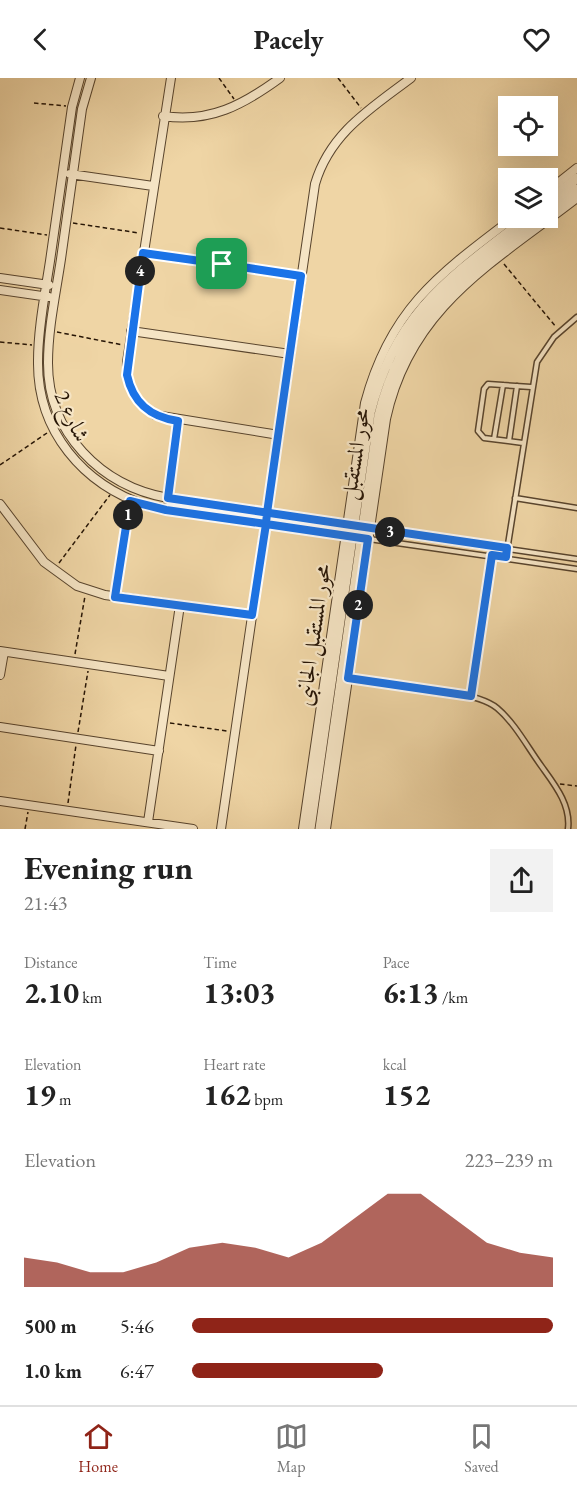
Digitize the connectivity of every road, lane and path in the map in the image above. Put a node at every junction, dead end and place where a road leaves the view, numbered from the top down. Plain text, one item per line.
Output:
1 (80, 78) edge
2 (91, 78) edge
3 (171, 78) edge
4 (219, 78) edge
5 (280, 78) edge
6 (338, 78) edge
7 (411, 78) edge
8 (34, 103) dead end
9 (238, 106) junction
10 (72, 107) junction
11 (364, 113) junction
12 (163, 116) junction
13 (577, 168) edge
14 (63, 173) junction
15 (73, 175) junction
16 (577, 178) edge
17 (558, 183) edge
18 (153, 186) junction
19 (577, 189) edge
20 (558, 193) edge
21 (577, 198) edge
22 (558, 204) edge
23 (66, 222) junction
24 (0, 228) edge
25 (500, 228) edge
26 (513, 228) edge
27 (527, 228) edge
28 (146, 234) junction
29 (54, 236) junction
30 (143, 253) junction
31 (499, 258) junction
32 (301, 276) junction
33 (0, 278) edge
34 (47, 285) junction
35 (57, 286) junction
36 (0, 290) edge
37 (45, 297) junction
38 (55, 298) junction
39 (577, 317) edge
40 (50, 331) junction
41 (559, 331) junction
42 (131, 332) junction
43 (0, 342) edge
44 (39, 346) junction
45 (129, 346) junction
46 (290, 354) junction
47 (503, 384) junction
48 (517, 386) junction
49 (531, 387) junction
50 (178, 421) junction
51 (53, 429) junction
52 (279, 435) junction
53 (494, 439) junction
54 (509, 441) junction
55 (523, 443) junction
56 (0, 465) edge
57 (112, 492) junction
58 (168, 498) junction
59 (515, 498) junction
60 (130, 501) junction
61 (0, 504) edge
62 (577, 508) edge
63 (267, 513) junction
64 (266, 524) junction
65 (358, 532) junction
66 (507, 548) junction
67 (492, 555) junction
68 (506, 557) junction
69 (577, 559) edge
70 (577, 568) edge
71 (53, 570) junction
72 (86, 590) junction
73 (115, 597) junction
74 (180, 605) junction
75 (252, 615) junction
76 (2, 652) edge
77 (74, 662) junction
78 (0, 675) edge
79 (169, 676) junction
80 (345, 678) junction
81 (471, 696) junction
82 (163, 723) junction
83 (0, 727) edge
84 (235, 732) junction
85 (159, 750) junction
86 (554, 784) junction
87 (577, 786) edge
88 (0, 801) edge
89 (29, 805) junction
90 (148, 822) junction
91 (25, 829) edge
92 (193, 829) edge
93 (220, 829) edge
94 (303, 829) edge
95 (310, 829) edge
96 (320, 829) edge
97 (326, 829) edge
98 (568, 829) edge

1 - 10 street, شارع 2
2 - 15 street, شارع 2
3 - 12 street
4 - 9 path
5 - 9 street
6 - 11 path
7 - 11 street
8 - 10 path
9 - 12 street
10 - 14 street, شارع 2
11 - 32 street
12 - 18 street
13 - 17 street
14 - 15 street
14 - 29 street, شارع 2
15 - 18 street
15 - 23 street, شارع 2
16 - 20 street
18 - 28 street
19 - 22 street
21 - 31 street, محور المستقبل الجانبى
23 - 28 path
23 - 35 street, شارع 2
24 - 29 path
25 - 65 street, محور المستقبل الجانبى
26 - 65 street, محور المستقبل
27 - 65 street, محور المستقبل
28 - 30 street
29 - 34 street, شارع 2
30 - 32 street
30 - 42 street
31 - 41 path
31 - 65 street, محور المستقبل الجانبى
32 - 46 street
33 - 34 street
34 - 35 street
34 - 37 street, شارع 2
35 - 38 street, شارع 2
36 - 37 street
37 - 38 street
37 - 44 street, شارع 2
38 - 40 street, شارع 2
39 - 41 lane
40 - 45 path
40 - 58 street, شارع 2
41 - 49 lane
42 - 45 street
42 - 46 street
43 - 44 path
44 - 51 street, شارع 2
45 - 50 street
46 - 52 street
47 - 48 lane
47 - 53 lane
47 - 53 lane
48 - 49 lane
48 - 54 lane
49 - 55 lane
50 - 52 street
50 - 58 path
51 - 56 path
51 - 57 street, شارع 2
52 - 63 street
53 - 54 lane
54 - 55 lane
55 - 59 lane
57 - 60 street, شارع 2
57 - 71 path
58 - 63 street, شارع 2
59 - 62 lane
59 - 66 lane
60 - 64 street, شارع 2
60 - 73 path
61 - 71 street
63 - 64 street
63 - 65 street, شارع 2
64 - 65 street, شارع 2
64 - 75 street
65 - 66 lane
65 - 67 lane
65 - 80 street, محور المستقبل
65 - 94 street, محور المستقبل الجانبى
65 - 95 street, محور المستقبل
66 - 68 lane
66 - 69 lane
67 - 68 lane
67 - 81 path
68 - 70 lane
71 - 72 street
72 - 73 street
72 - 77 path
73 - 74 street
74 - 75 street
74 - 79 street
75 - 84 street
76 - 77 street
76 - 78 street
77 - 79 street
79 - 82 street
80 - 81 lane
80 - 96 street, محور المستقبل
80 - 97 street, محور المستقبل الجانبى
81 - 86 lane
82 - 84 path
82 - 85 street
83 - 85 street
84 - 93 street
85 - 90 street
86 - 87 path
86 - 98 lane
88 - 89 street
89 - 90 street
89 - 91 path
90 - 92 street

